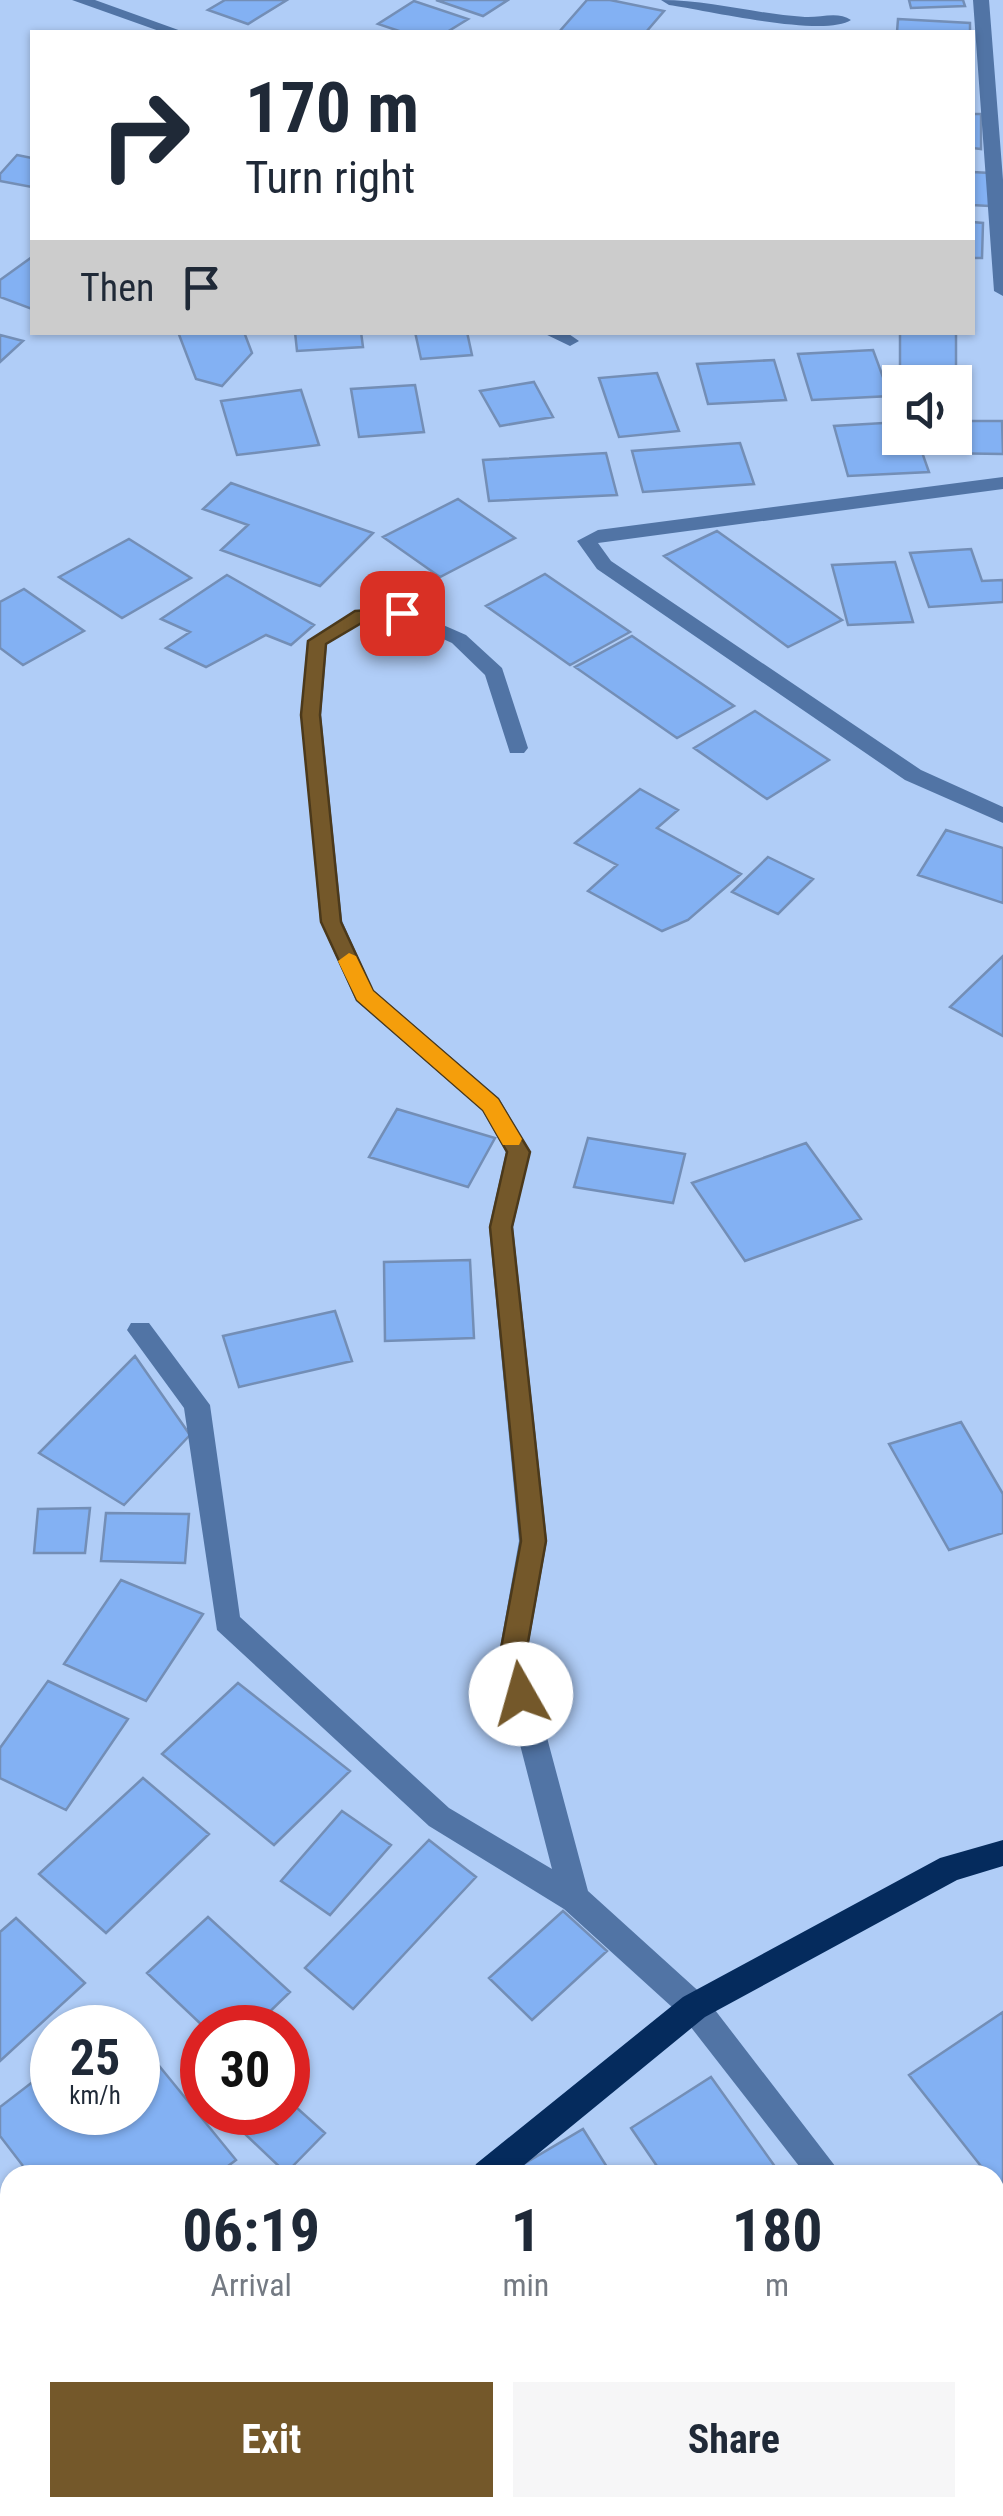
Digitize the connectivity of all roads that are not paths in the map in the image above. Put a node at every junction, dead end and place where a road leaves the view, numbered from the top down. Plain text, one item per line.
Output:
1 (80, 0) edge
2 (669, 0) edge
3 (842, 0) edge
4 (981, 0) edge
5 (844, 26) edge
6 (170, 30) edge
7 (1003, 291) edge
8 (558, 335) edge
9 (570, 340) dead end
10 (1003, 483) edge
11 (517, 748) dead end
12 (1003, 816) edge
13 (140, 1330) dead end
14 (1003, 1853) edge
15 (575, 1899) junction
16 (694, 2007) junction
17 (499, 2165) edge
18 (818, 2165) edge

1 - 6 street
2 - 5 street
3 - 5 street
4 - 7 street
8 - 9 street
10 - 12 street
11 - 15 street
13 - 15 street
14 - 16 main road
15 - 16 street
16 - 17 main road
16 - 18 street

